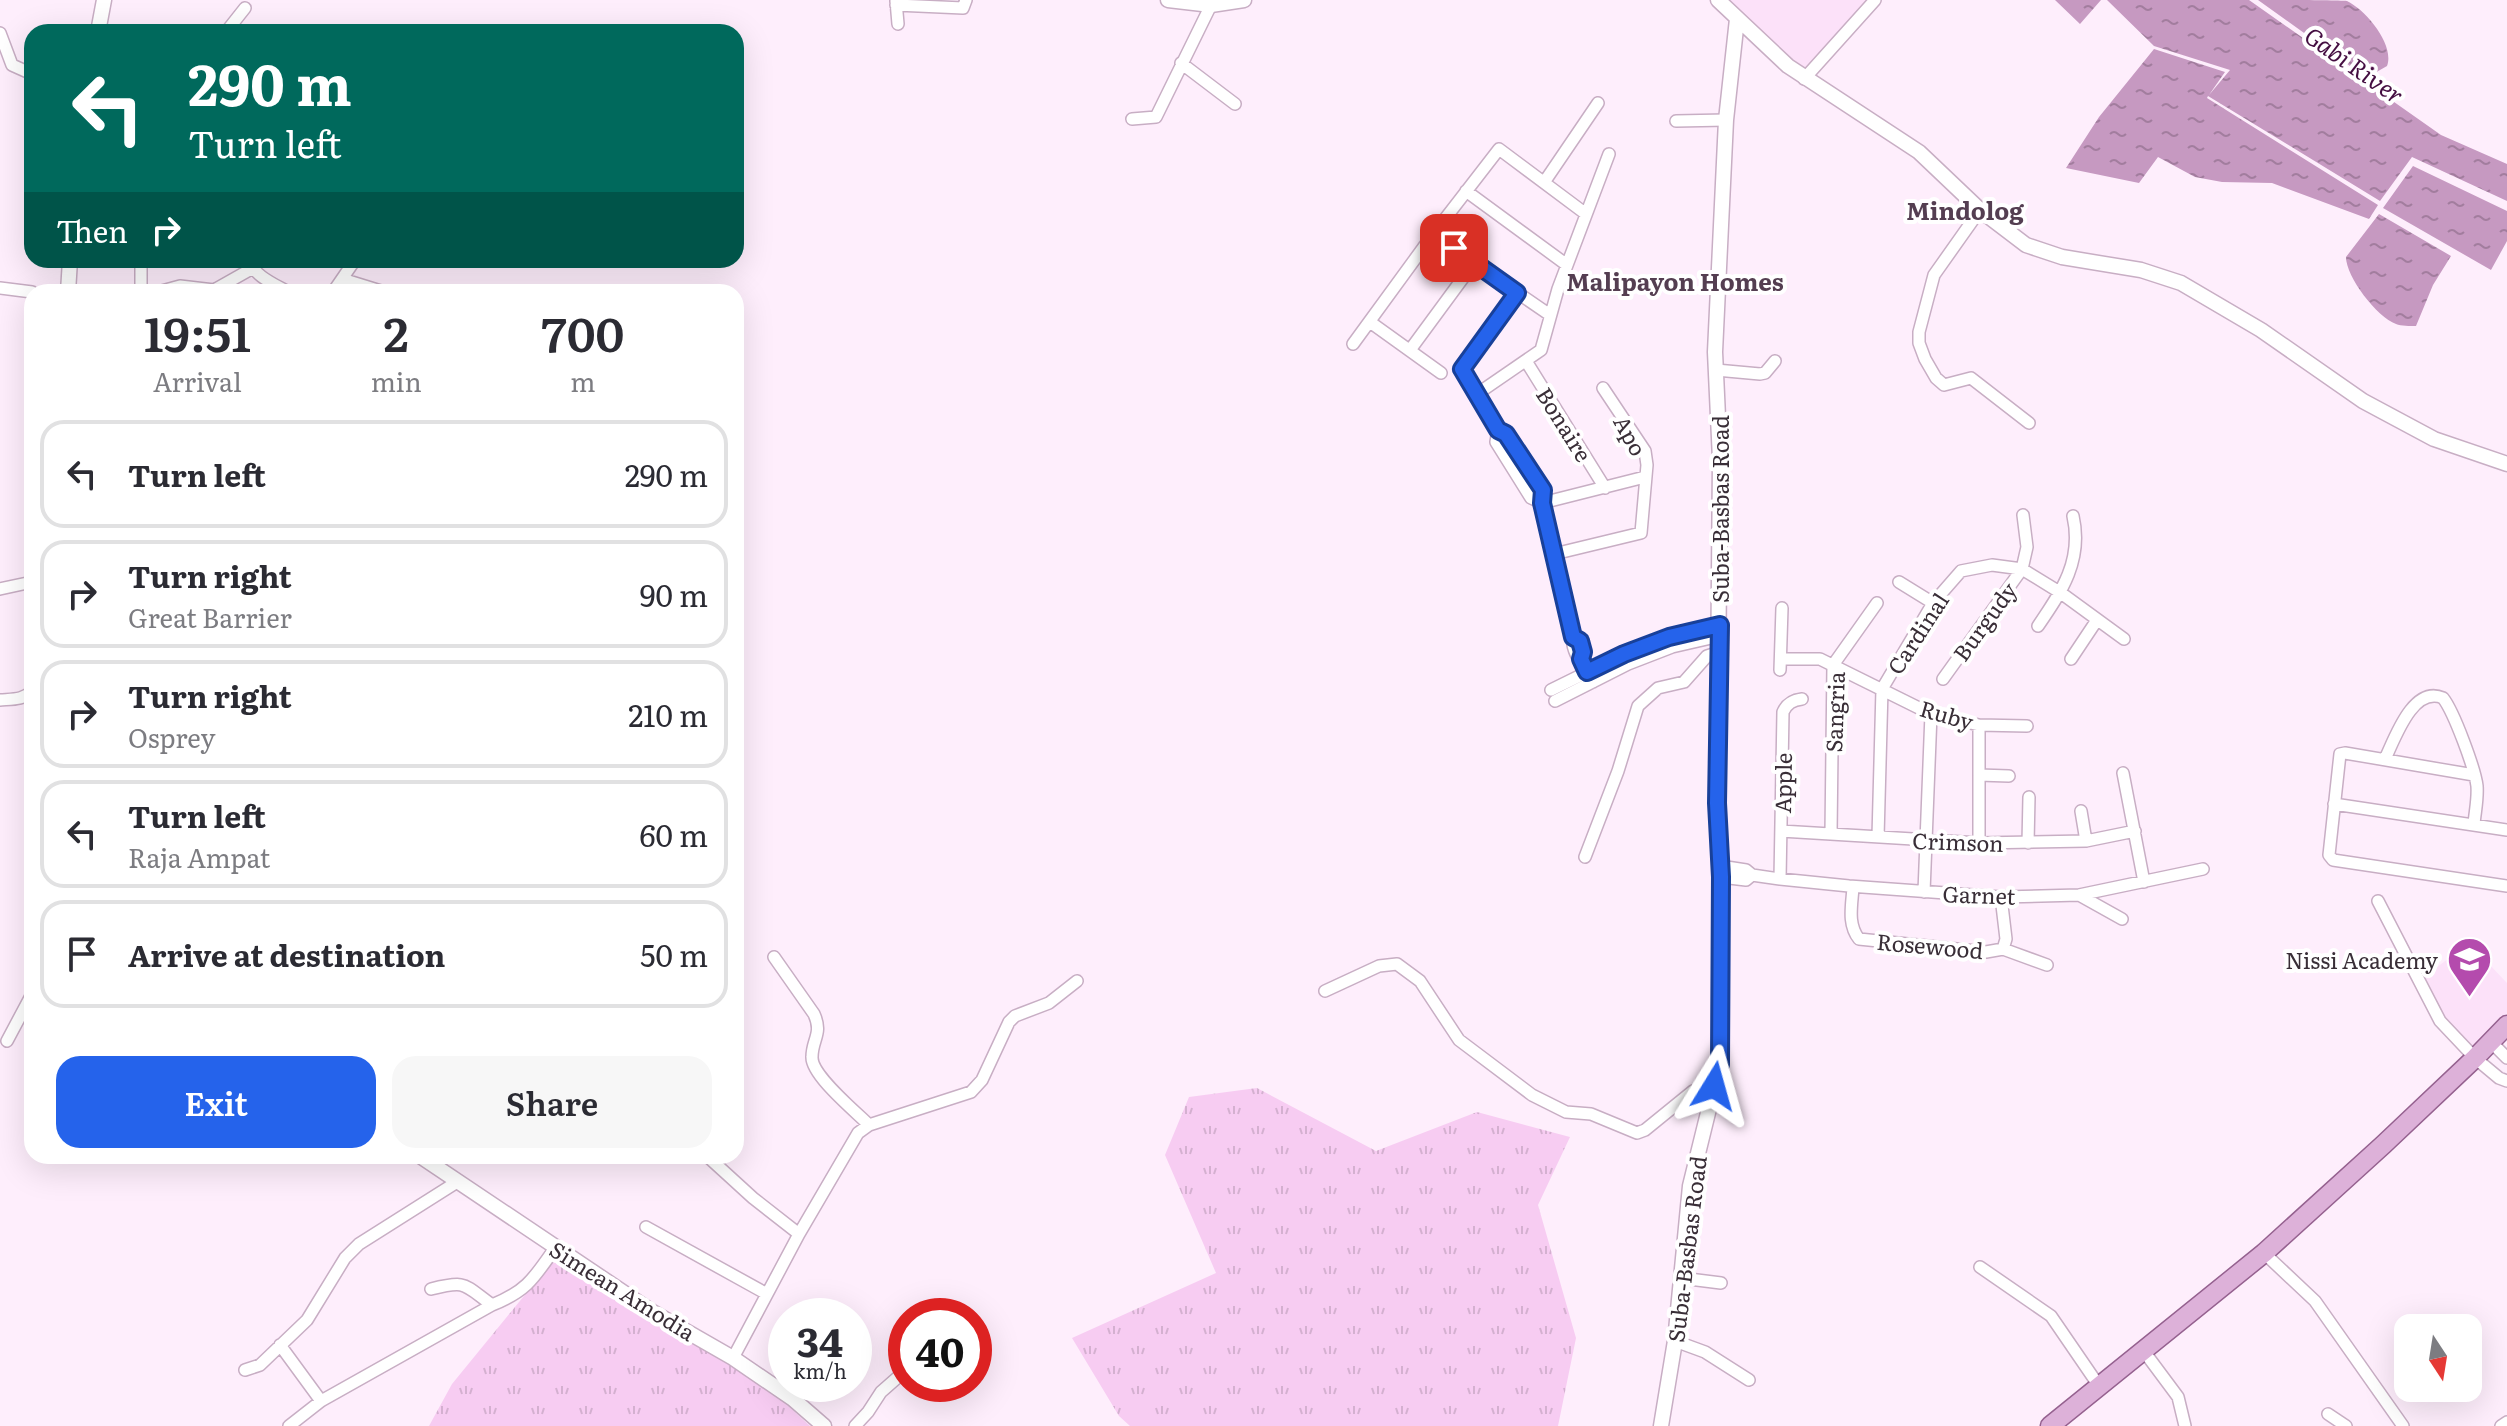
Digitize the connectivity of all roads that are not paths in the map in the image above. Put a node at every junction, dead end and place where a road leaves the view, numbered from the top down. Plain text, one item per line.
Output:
1 (104, 0) edge
2 (966, 0) edge
3 (1168, 0) edge
4 (1244, 0) edge
5 (1718, 0) edge
6 (1875, 0) edge
7 (896, 2) edge
8 (933, 3) edge
9 (1211, 5) junction
10 (245, 8) dead end
11 (1737, 19) junction
12 (100, 24) edge
13 (232, 24) edge
14 (898, 24) dead end
15 (0, 33) edge
16 (1181, 63) junction
17 (24, 70) edge
18 (1804, 79) junction
19 (1598, 103) dead end
20 (1235, 104) dead end
21 (1132, 119) dead end
22 (1726, 120) junction
23 (1676, 121) dead end
24 (1609, 154) dead end
25 (1545, 181) junction
26 (1466, 191) junction
27 (1980, 210) junction
28 (1586, 214) junction
29 (1434, 233) junction
30 (1474, 263) junction
31 (1567, 265) junction
32 (246, 268) edge
33 (255, 268) edge
34 (350, 268) edge
35 (342, 279) junction
36 (224, 284) edge
37 (273, 284) edge
38 (339, 284) edge
39 (358, 284) edge
40 (0, 288) edge
41 (24, 291) edge
42 (1517, 293) junction
43 (1550, 315) junction
44 (1370, 322) junction
45 (1353, 344) dead end
46 (1410, 350) junction
47 (1526, 361) junction
48 (1775, 361) dead end
49 (1716, 370) junction
50 (1441, 373) dead end
51 (1603, 388) dead end
52 (1477, 394) junction
53 (2029, 423) dead end
54 (2507, 464) edge
55 (1645, 477) junction
56 (1605, 488) junction
57 (1542, 503) junction
58 (2023, 515) dead end
59 (2073, 516) dead end
60 (1554, 554) junction
61 (2022, 569) junction
62 (1899, 582) dead end
63 (24, 584) edge
64 (0, 589) edge
65 (2061, 593) junction
66 (1877, 603) dead end
67 (1933, 603) junction
68 (1782, 608) dead end
69 (2097, 620) junction
70 (2038, 626) dead end
71 (1720, 638) junction
72 (2124, 639) dead end
73 (2071, 659) dead end
74 (1833, 665) junction
75 (1590, 677) junction
76 (1943, 679) dead end
77 (1882, 689) junction
78 (24, 696) edge
79 (1553, 696) dead end
80 (1802, 699) dead end
81 (0, 700) edge
82 (1931, 714) junction
83 (1979, 725) junction
84 (2027, 726) dead end
85 (2385, 759) junction
86 (2123, 773) dead end
87 (1979, 775) junction
88 (2474, 775) junction
89 (2009, 776) dead end
90 (2029, 797) dead end
91 (2334, 804) junction
92 (2081, 811) dead end
93 (2474, 824) junction
94 (2507, 830) edge
95 (1781, 831) junction
96 (2135, 831) junction
97 (1831, 834) junction
98 (1878, 837) junction
99 (1927, 841) junction
100 (2086, 841) junction
101 (1979, 843) junction
102 (2028, 843) junction
103 (1585, 857) dead end
104 (2203, 869) dead end
105 (1720, 872) junction
106 (1780, 879) junction
107 (2144, 882) junction
108 (2507, 886) edge
109 (1853, 887) junction
110 (1924, 892) junction
111 (2079, 895) junction
112 (2001, 897) junction
113 (2378, 901) dead end
114 (2122, 919) dead end
115 (2003, 949) junction
116 (774, 957) dead end
117 (2047, 965) dead end
118 (1077, 981) dead end
119 (1325, 991) dead end
120 (24, 1009) edge
121 (2507, 1025) edge
122 (7, 1041) dead end
123 (2491, 1042) junction
124 (2475, 1058) junction
125 (2507, 1058) edge
126 (2507, 1081) edge
127 (1714, 1086) junction
128 (869, 1125) junction
129 (431, 1164) edge
130 (716, 1164) edge
131 (457, 1182) junction
132 (646, 1227) dead end
133 (799, 1234) junction
134 (555, 1248) junction
135 (2264, 1253) junction
136 (1980, 1267) dead end
137 (1681, 1278) junction
138 (1721, 1283) dead end
139 (431, 1289) dead end
140 (767, 1294) junction
141 (492, 1305) junction
142 (1675, 1341) junction
143 (280, 1345) junction
144 (2143, 1350) junction
145 (733, 1358) junction
146 (245, 1370) dead end
147 (1749, 1380) dead end
148 (888, 1386) edge
149 (2099, 1386) junction
150 (321, 1401) junction
151 (2328, 1414) dead end
152 (2507, 1422) edge
153 (289, 1426) edge
154 (824, 1426) edge
155 (855, 1426) edge
156 (1661, 1426) edge
157 (2050, 1426) edge
158 (2185, 1426) edge
159 (2346, 1426) edge
160 (2403, 1426) edge
161 (2501, 1426) edge

1 - 12 street
2 - 8 street
3 - 9 street
4 - 9 street
5 - 11 street
6 - 18 street
7 - 8 street
7 - 14 street
9 - 16 street
10 - 13 street
11 - 18 street
11 - 22 street, Suba-Basbas Road
15 - 17 street
16 - 20 street
16 - 21 street
18 - 27 street
19 - 25 street
22 - 23 street
22 - 49 street, Suba-Basbas Road
24 - 28 street
25 - 26 street
25 - 28 street
26 - 29 street
26 - 31 street
27 - 53 street
27 - 54 street
28 - 31 street
29 - 30 street
29 - 44 street
30 - 42 street
30 - 46 street
31 - 43 street
32 - 36 street
33 - 37 street
34 - 35 street
35 - 38 street
35 - 39 street
40 - 41 street
42 - 43 street
42 - 52 street
43 - 47 street
44 - 45 street
44 - 46 street
46 - 50 street
47 - 52 street
47 - 56 street, Bonaire
48 - 49 street
49 - 71 street, Suba-Basbas Road
51 - 55 street, Apo
52 - 57 street
55 - 56 street
55 - 60 street, Apo
56 - 57 street
57 - 60 street
58 - 61 street, Burgudy
59 - 65 street
60 - 75 street
61 - 65 street, Cardinal
61 - 67 street, Cardinal
61 - 76 street, Burgudy
62 - 67 street
63 - 64 street
65 - 69 street, Cardinal
65 - 70 street
66 - 74 street, Sangria
67 - 77 street, Cardinal
68 - 74 street, Ruby
69 - 72 street, Cardinal
69 - 73 street
71 - 75 street
71 - 103 street
71 - 105 street, Suba-Basbas Road
74 - 77 street, Ruby
74 - 97 street, Sangria
75 - 79 street
77 - 82 street, Ruby
77 - 98 street, Cardinal
78 - 81 street
80 - 95 street, Apple
82 - 83 street, Ruby
82 - 99 street
83 - 84 street, Ruby
83 - 87 street
85 - 88 street
85 - 88 street
85 - 91 street
86 - 96 street
87 - 89 street
87 - 101 street
88 - 93 street
90 - 102 street
91 - 93 street
91 - 108 street
92 - 100 street
93 - 94 street
95 - 97 street, Crimson
95 - 106 street, Apple
96 - 100 street, Crimson
96 - 107 street
97 - 98 street, Crimson
98 - 99 street, Crimson
99 - 101 street, Crimson
99 - 110 street
100 - 102 street, Crimson
101 - 102 street, Crimson
104 - 107 street, Garnet
105 - 106 street, Garnet
105 - 127 street, Suba-Basbas Road
106 - 109 street, Garnet
107 - 111 street, Garnet
109 - 110 street, Garnet
109 - 115 street, Rosewood
110 - 112 street, Garnet
111 - 112 street, Garnet
111 - 114 street
112 - 115 street, Rosewood
113 - 124 street
115 - 117 street
116 - 128 street
118 - 128 street
119 - 127 street
120 - 122 street
121 - 123 main road
123 - 124 main road
123 - 125 street
124 - 126 street
124 - 135 main road
127 - 137 street, Suba-Basbas Road
128 - 133 street
129 - 131 street, Simean Amodia
130 - 133 street
131 - 134 street, Simean Amodia
131 - 143 street
132 - 140 street
133 - 140 street
134 - 141 street
134 - 145 street, Simean Amodia
135 - 144 main road
135 - 160 street
136 - 149 street
137 - 138 street
137 - 142 street, Suba-Basbas Road
139 - 141 street
140 - 145 street
141 - 150 street
142 - 147 street
142 - 156 street, Suba-Basbas Road
143 - 146 street
143 - 150 street
144 - 149 main road
144 - 158 street
145 - 154 street, Simean Amodia
148 - 155 street
149 - 157 main road
150 - 153 street
151 - 159 street
152 - 161 street

